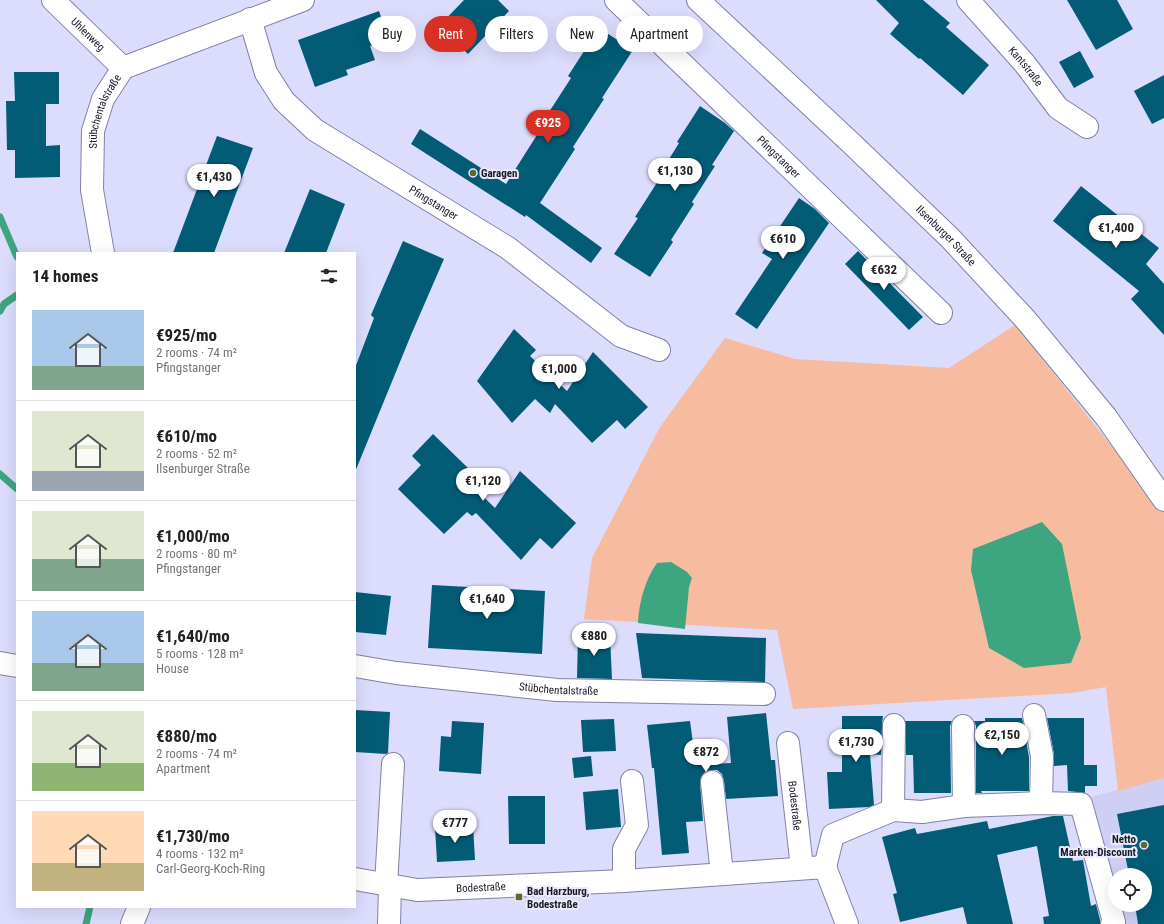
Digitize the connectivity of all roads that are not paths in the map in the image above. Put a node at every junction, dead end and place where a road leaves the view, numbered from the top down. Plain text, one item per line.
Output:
1 (53, 0) edge
2 (303, 0) edge
3 (616, 0) edge
4 (698, 0) edge
5 (968, 0) edge
6 (250, 19) junction
7 (123, 68) junction
8 (1087, 127) dead end
9 (102, 252) edge
10 (942, 313) dead end
11 (659, 350) dead end
12 (1164, 500) edge
13 (0, 663) edge
14 (16, 666) edge
15 (356, 666) edge
16 (764, 694) dead end
17 (1034, 715) dead end
18 (894, 725) dead end
19 (963, 726) dead end
20 (788, 743) dead end
21 (393, 764) dead end
22 (632, 781) dead end
23 (712, 782) dead end
24 (1042, 803) junction
25 (964, 806) junction
26 (893, 810) junction
27 (825, 867) junction
28 (802, 868) junction
29 (722, 874) junction
30 (356, 879) edge
31 (624, 881) junction
32 (388, 885) junction
33 (139, 908) edge
34 (132, 924) edge
35 (389, 924) edge
36 (848, 924) edge
37 (1112, 924) edge

1 - 7 street, Uhlenweg
2 - 6 street, Stübchentalstraße
3 - 10 street, Pfingstanger
4 - 12 street, Ilsenburger Straße
5 - 8 street, Kantstraße
6 - 7 street, Stübchentalstraße
6 - 11 street, Pfingstanger
7 - 9 street, Stübchentalstraße
13 - 14 street
15 - 16 street, Stübchentalstraße
17 - 24 street
18 - 26 street
19 - 25 street
20 - 28 street, Bodestraße
21 - 32 street
22 - 31 street
23 - 29 street
24 - 25 street
24 - 37 street
25 - 26 street
26 - 27 street
27 - 28 street, Bodestraße
27 - 36 street
28 - 29 street, Bodestraße
29 - 31 street, Bodestraße
30 - 32 street, Bodestraße
31 - 32 street, Bodestraße
32 - 35 street
33 - 34 street

